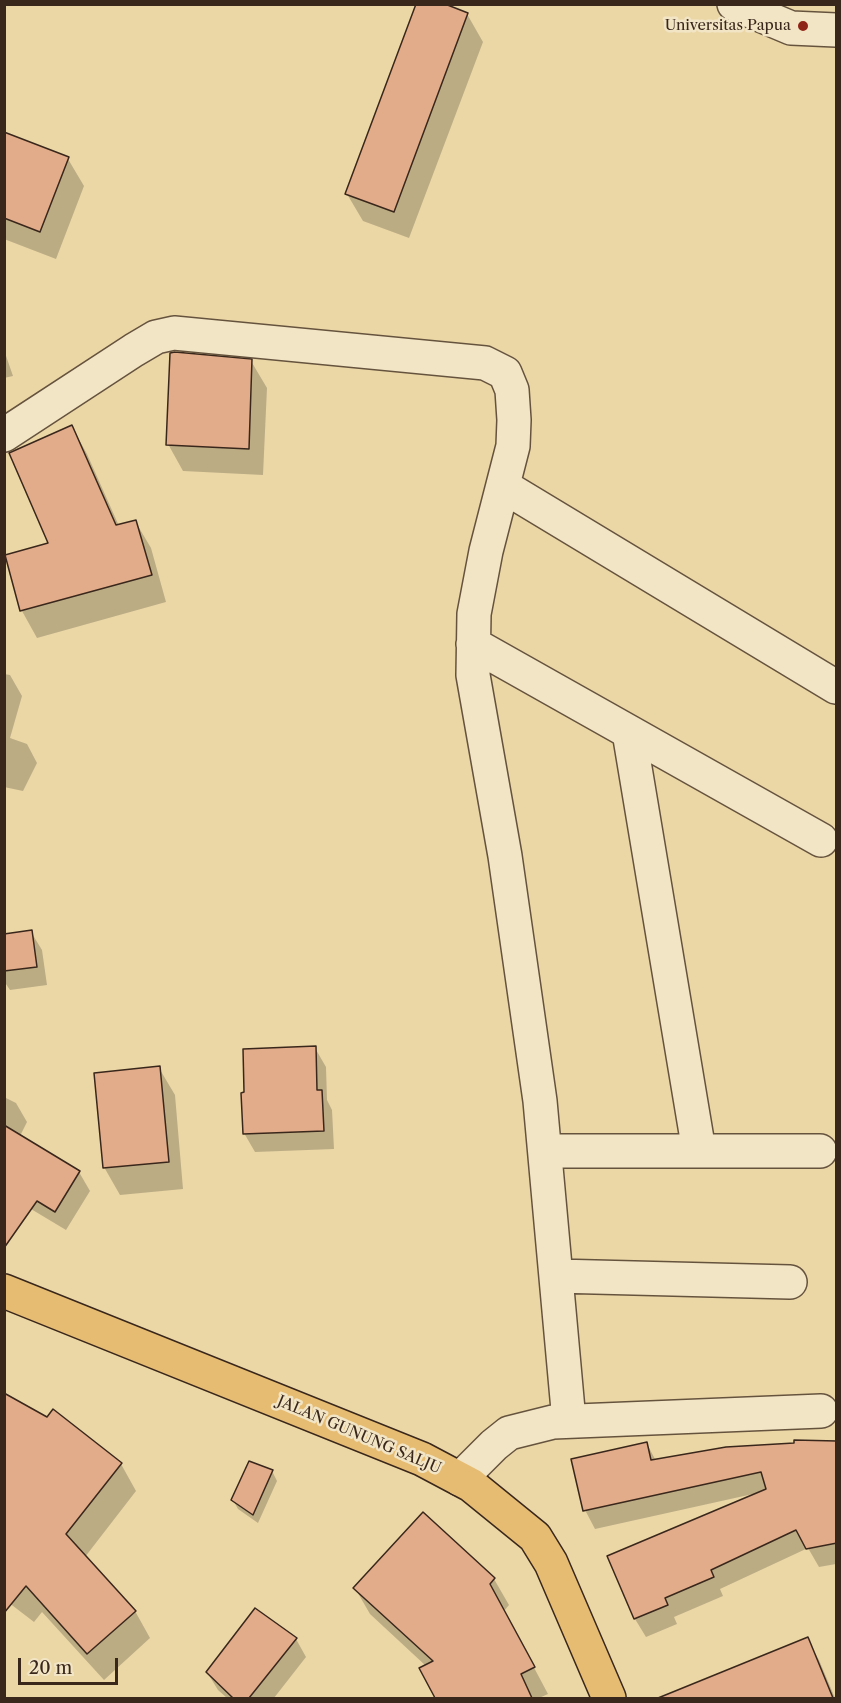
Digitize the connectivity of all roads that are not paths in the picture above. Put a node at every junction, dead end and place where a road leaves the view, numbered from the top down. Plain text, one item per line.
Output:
1 (734, 4) edge
2 (837, 30) edge
3 (4, 435) edge
4 (503, 486) junction
5 (472, 644) junction
6 (837, 687) edge
7 (629, 732) junction
8 (822, 840) dead end
9 (544, 1151) junction
10 (699, 1151) junction
11 (820, 1151) dead end
12 (556, 1276) junction
13 (790, 1282) dead end
14 (4, 1290) edge
15 (821, 1412) dead end
16 (568, 1421) junction
17 (460, 1479) junction
18 (609, 1698) edge

1 - 2 street
3 - 4 street
4 - 5 street
4 - 6 street
5 - 7 street
5 - 9 street
7 - 8 street
7 - 10 street
9 - 10 street
9 - 12 street
10 - 11 street
12 - 13 street
12 - 16 street
14 - 17 main road, JALAN GUNUNG SALJU
15 - 16 street
16 - 17 street
17 - 18 main road, JALAN GUNUNG SALJU

